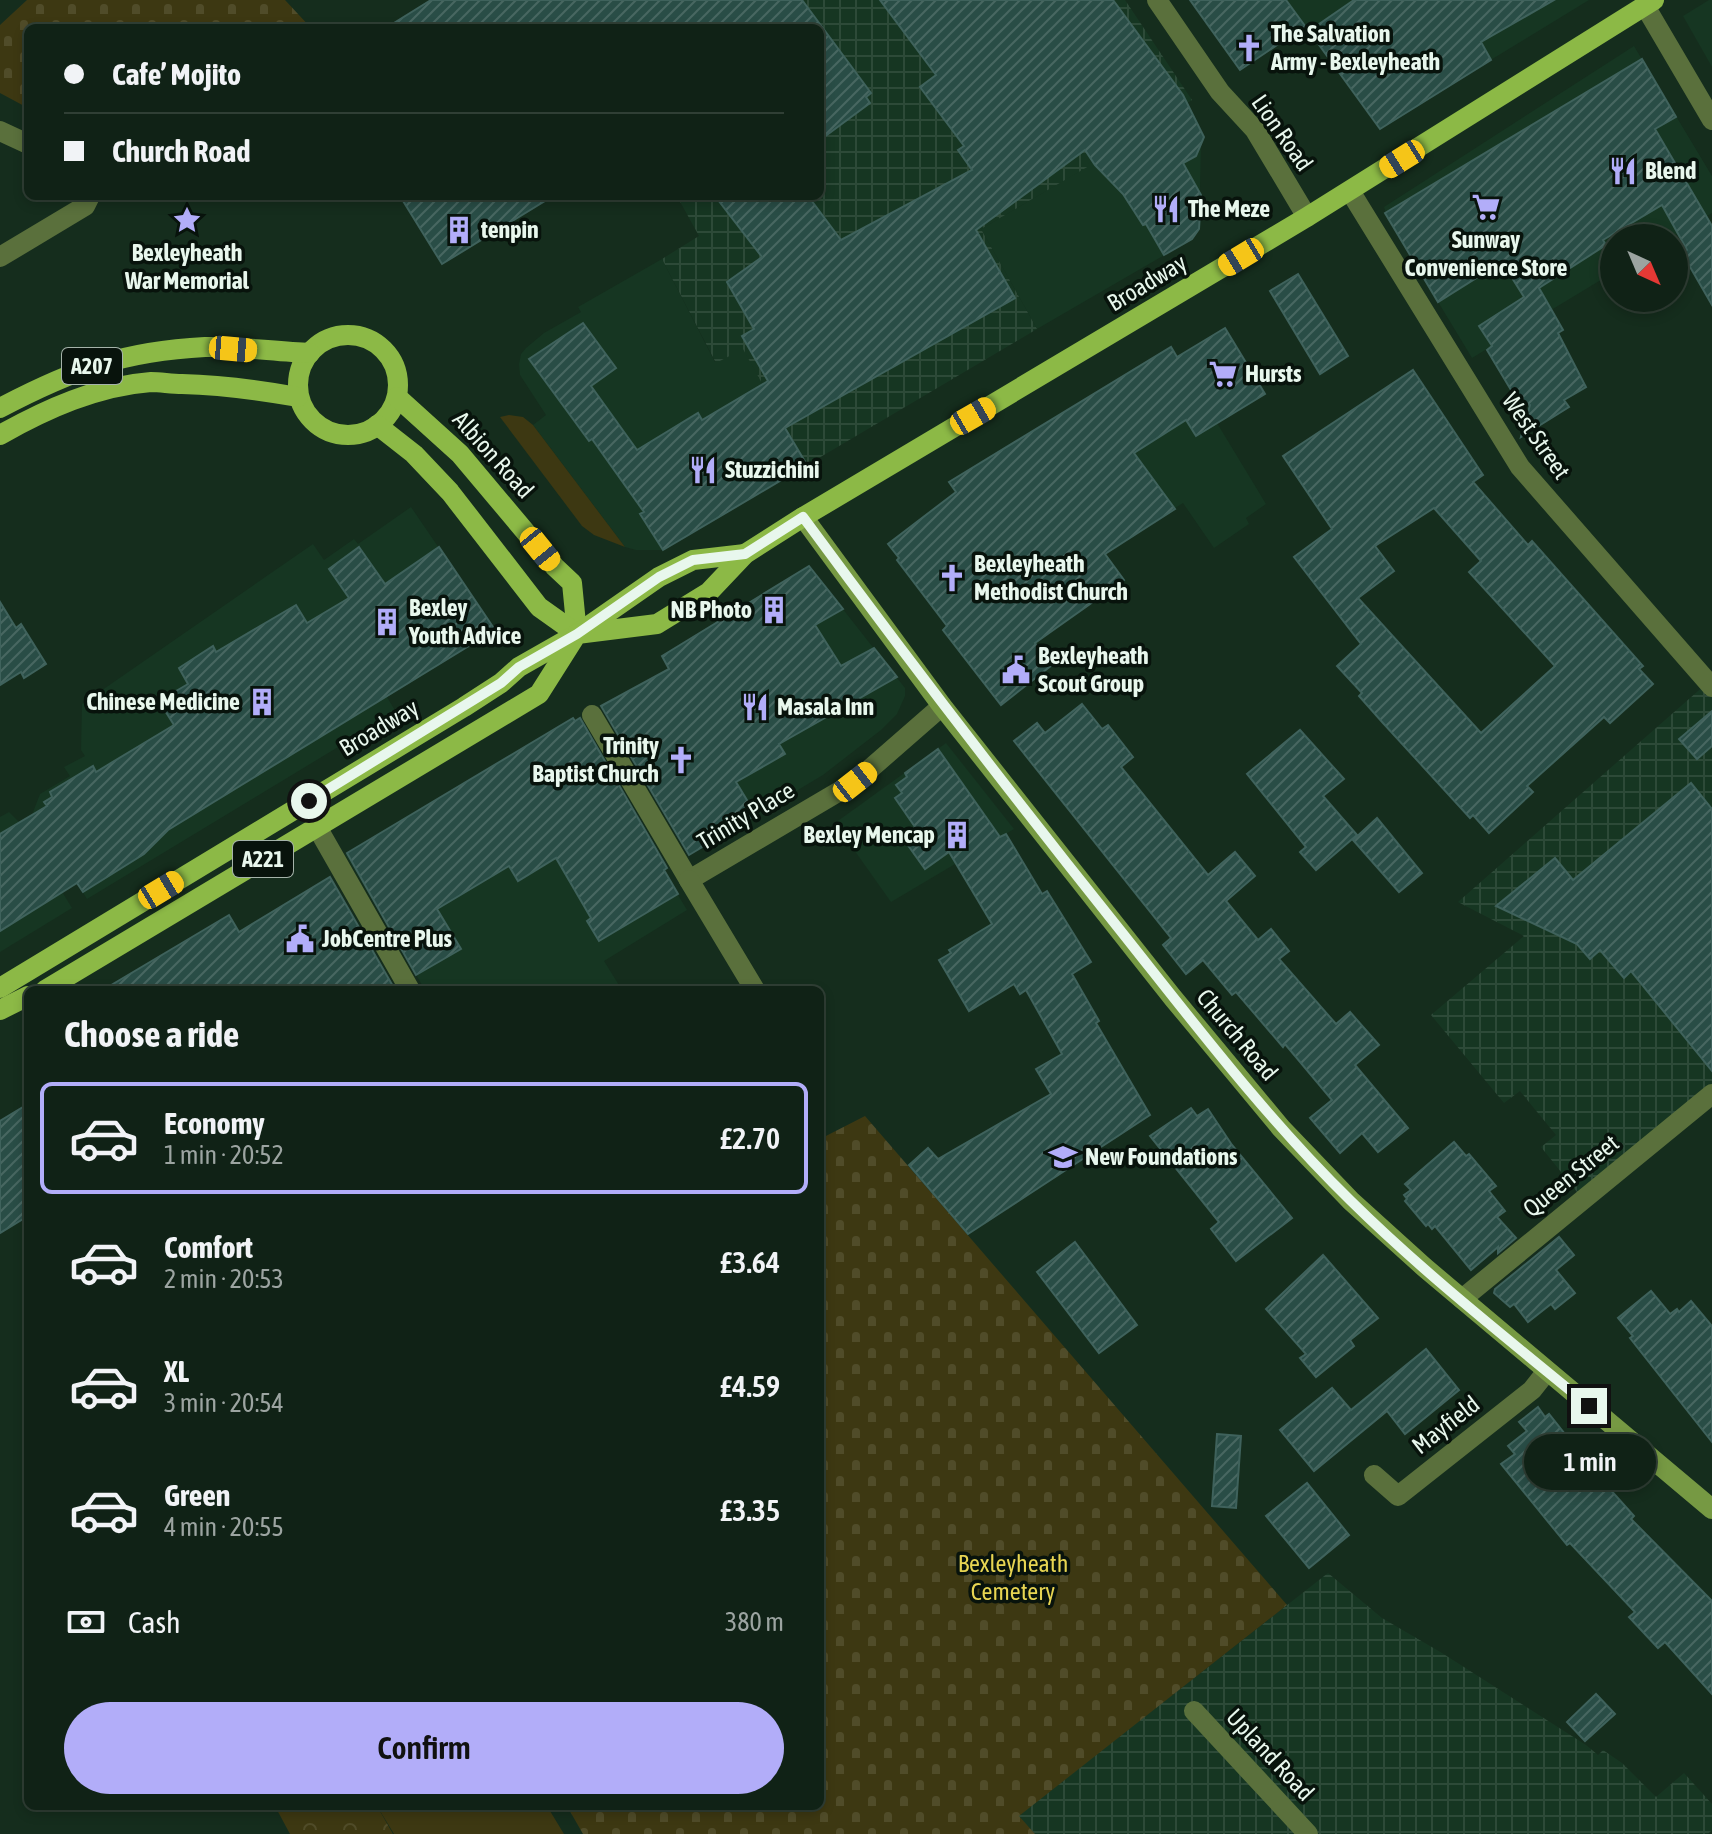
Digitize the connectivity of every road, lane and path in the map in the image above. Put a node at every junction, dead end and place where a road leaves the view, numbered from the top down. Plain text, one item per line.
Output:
1 (1157, 0) edge
2 (1650, 3) edge
3 (1712, 120) edge
4 (0, 131) edge
5 (24, 142) edge
6 (1350, 191) junction
7 (88, 200) edge
8 (1307, 217) junction
9 (0, 257) edge
10 (310, 353) junction
11 (298, 397) junction
12 (397, 397) junction
13 (0, 408) edge
14 (377, 425) junction
15 (0, 435) edge
16 (803, 517) junction
17 (745, 554) junction
18 (577, 634) junction
19 (1712, 687) edge
20 (942, 706) junction
21 (592, 715) dead end
22 (317, 827) junction
23 (689, 880) junction
24 (52, 986) edge
25 (408, 986) edge
26 (753, 986) edge
27 (0, 988) edge
28 (24, 998) edge
29 (0, 1010) edge
30 (1708, 1105) edge
31 (1462, 1299) junction
32 (1547, 1371) junction
33 (1374, 1475) dead end
34 (1712, 1509) edge
35 (1194, 1711) dead end
36 (1308, 1834) edge

1 - 8 street, Lion Road
2 - 3 street
2 - 6 main road, Broadway
4 - 5 street
6 - 8 main road, Broadway
6 - 19 street, West Street
7 - 9 street
8 - 16 main road, Broadway
10 - 11 main road
10 - 12 main road
10 - 13 main road, A207
11 - 14 main road
11 - 15 main road, A207
12 - 14 main road
12 - 18 main road, Albion Road
14 - 18 main road
16 - 17 main road, Broadway
16 - 20 street, Church Road
17 - 18 main road, Broadway
17 - 18 main road, Broadway
18 - 22 main road, Broadway / A221
18 - 27 main road, Broadway / A221
20 - 23 street, Trinity Place
20 - 31 street, Church Road
21 - 23 street, Trinity Place
22 - 24 main road, Broadway / A221
22 - 25 street
23 - 26 street, Trinity Place
28 - 29 main road
30 - 31 street, Queen Street
31 - 32 street, Church Road
32 - 33 street, Mayfield
32 - 34 street, Church Road
35 - 36 street, Upland Road

